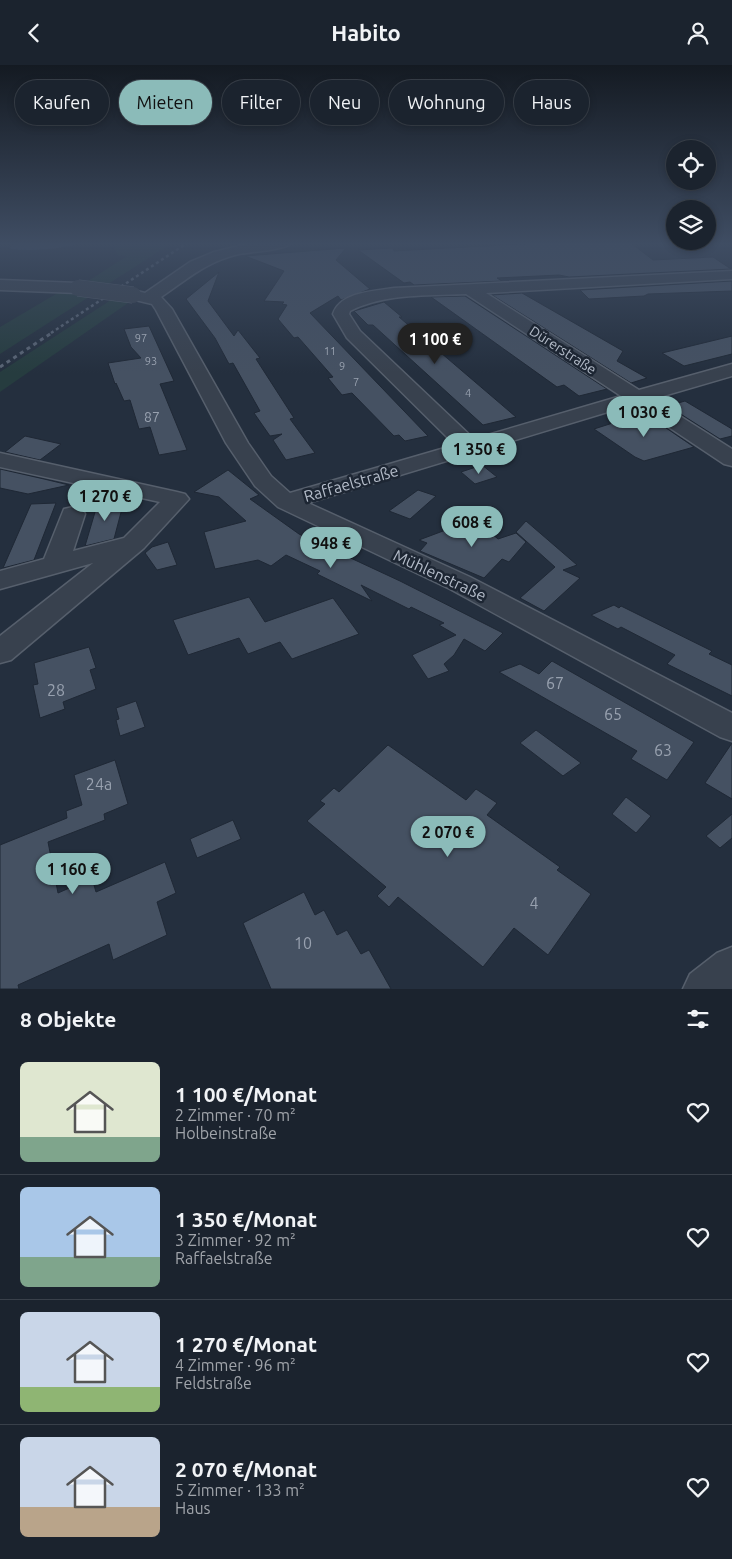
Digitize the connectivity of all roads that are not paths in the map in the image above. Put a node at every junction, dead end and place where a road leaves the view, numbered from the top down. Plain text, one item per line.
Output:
1 (29, 286) edge
2 (158, 286) edge
3 (523, 286) edge
4 (469, 289) junction
5 (141, 296) junction
6 (732, 370) edge
7 (635, 396) junction
8 (469, 447) junction
9 (732, 459) edge
10 (0, 460) edge
11 (286, 502) junction
12 (73, 515) dead end
13 (135, 542) junction
14 (55, 565) junction
15 (0, 580) edge
16 (0, 591) edge
17 (73, 591) junction
18 (0, 652) edge
19 (732, 728) edge
20 (732, 968) edge
21 (705, 989) edge

1 - 5 street, bridge
2 - 5 street
3 - 4 street
4 - 7 street, Dürerstraße
4 - 8 street
5 - 11 street, Mühlenstraße
6 - 7 street, Raffaelstraße
7 - 8 street, Raffaelstraße
7 - 9 street, Dürerstraße
8 - 11 street, Raffaelstraße
10 - 13 street
11 - 19 street, Mühlenstraße
12 - 14 street
13 - 14 street
13 - 17 street
14 - 15 street
16 - 17 street
17 - 18 street
20 - 21 street

